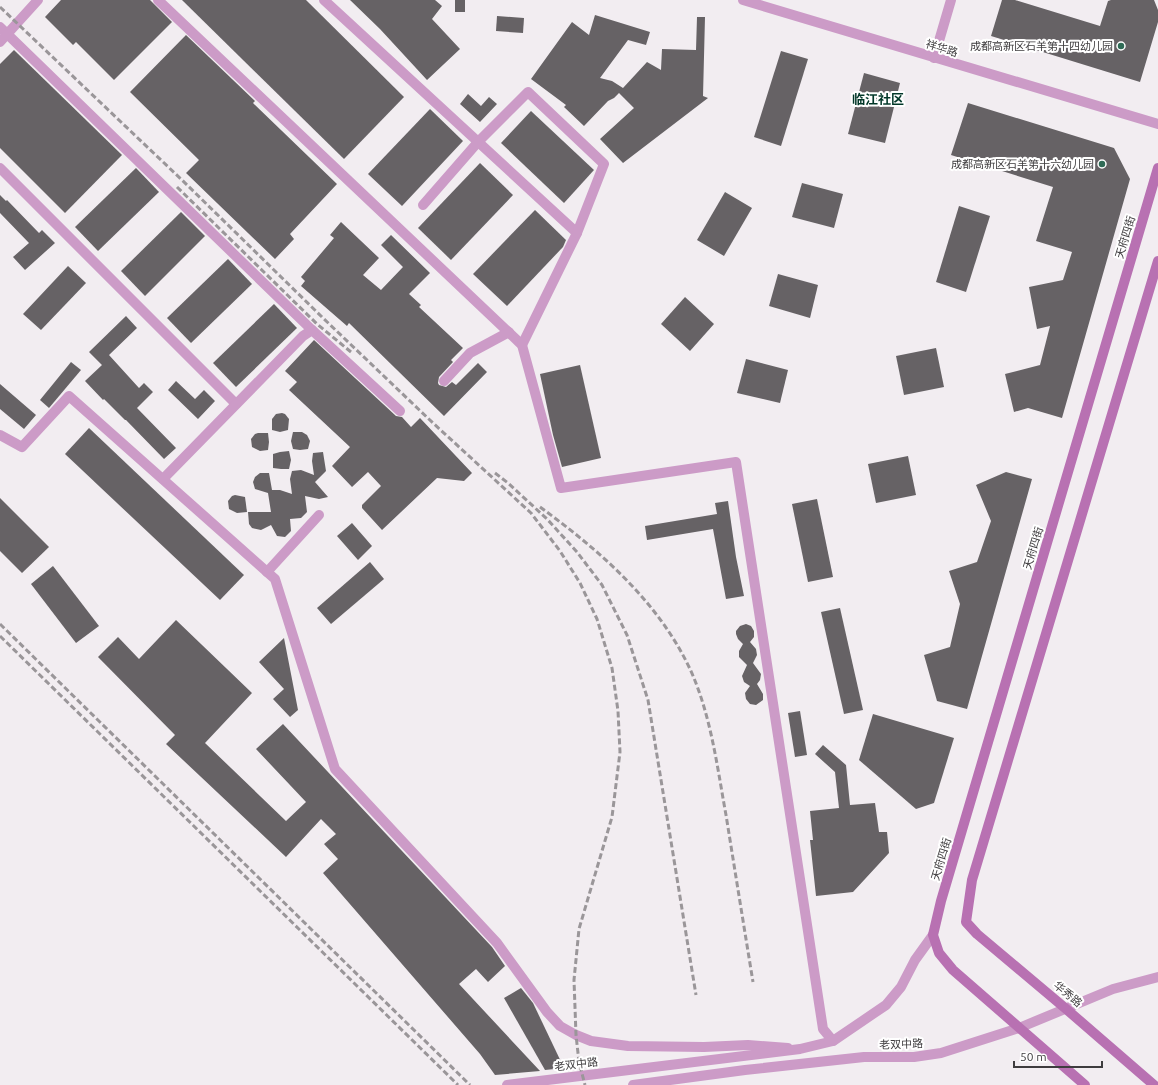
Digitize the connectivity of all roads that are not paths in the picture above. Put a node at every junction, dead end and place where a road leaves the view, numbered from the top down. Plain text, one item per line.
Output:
1 (38, 0) edge
2 (158, 0) edge
3 (324, 0) edge
4 (743, 0) edge
5 (951, 0) edge
6 (0, 27) edge
7 (8, 34) junction
8 (0, 42) edge
9 (934, 58) junction
10 (1158, 124) edge
11 (478, 142) junction
12 (0, 168) edge
13 (1158, 168) edge
14 (423, 205) dead end
15 (577, 234) junction
16 (1158, 261) edge
17 (312, 330) junction
18 (509, 332) junction
19 (522, 345) junction
20 (444, 381) dead end
21 (236, 404) junction
22 (400, 411) dead end
23 (0, 435) edge
24 (163, 479) junction
25 (319, 515) dead end
26 (267, 572) junction
27 (934, 935) junction
28 (1158, 977) edge
29 (1066, 1008) junction
30 (1020, 1028) junction
31 (833, 1041) junction
32 (800, 1049) junction
33 (507, 1085) edge
34 (633, 1085) edge
35 (1085, 1085) edge
36 (1154, 1085) edge

1 - 7 street
2 - 18 street
3 - 11 street
4 - 9 street, 祥华路
5 - 9 street
6 - 7 street
7 - 8 street
7 - 17 street
9 - 10 street, 祥华路
11 - 14 street
11 - 15 street
11 - 15 street
12 - 21 street
13 - 27 main road, 天府四街
15 - 19 street
16 - 29 main road, 华秀路
17 - 21 street
17 - 22 street
18 - 19 street
18 - 20 street
19 - 31 street
21 - 24 street
23 - 24 street
24 - 26 street
25 - 26 street
26 - 32 street
27 - 30 main road
27 - 31 street, 老双中路
28 - 29 street, 老双中路
29 - 30 street, 老双中路
29 - 36 main road, 华秀路
30 - 34 street, 老双中路
30 - 35 main road
31 - 32 street, 老双中路
32 - 33 street, 老双中路

